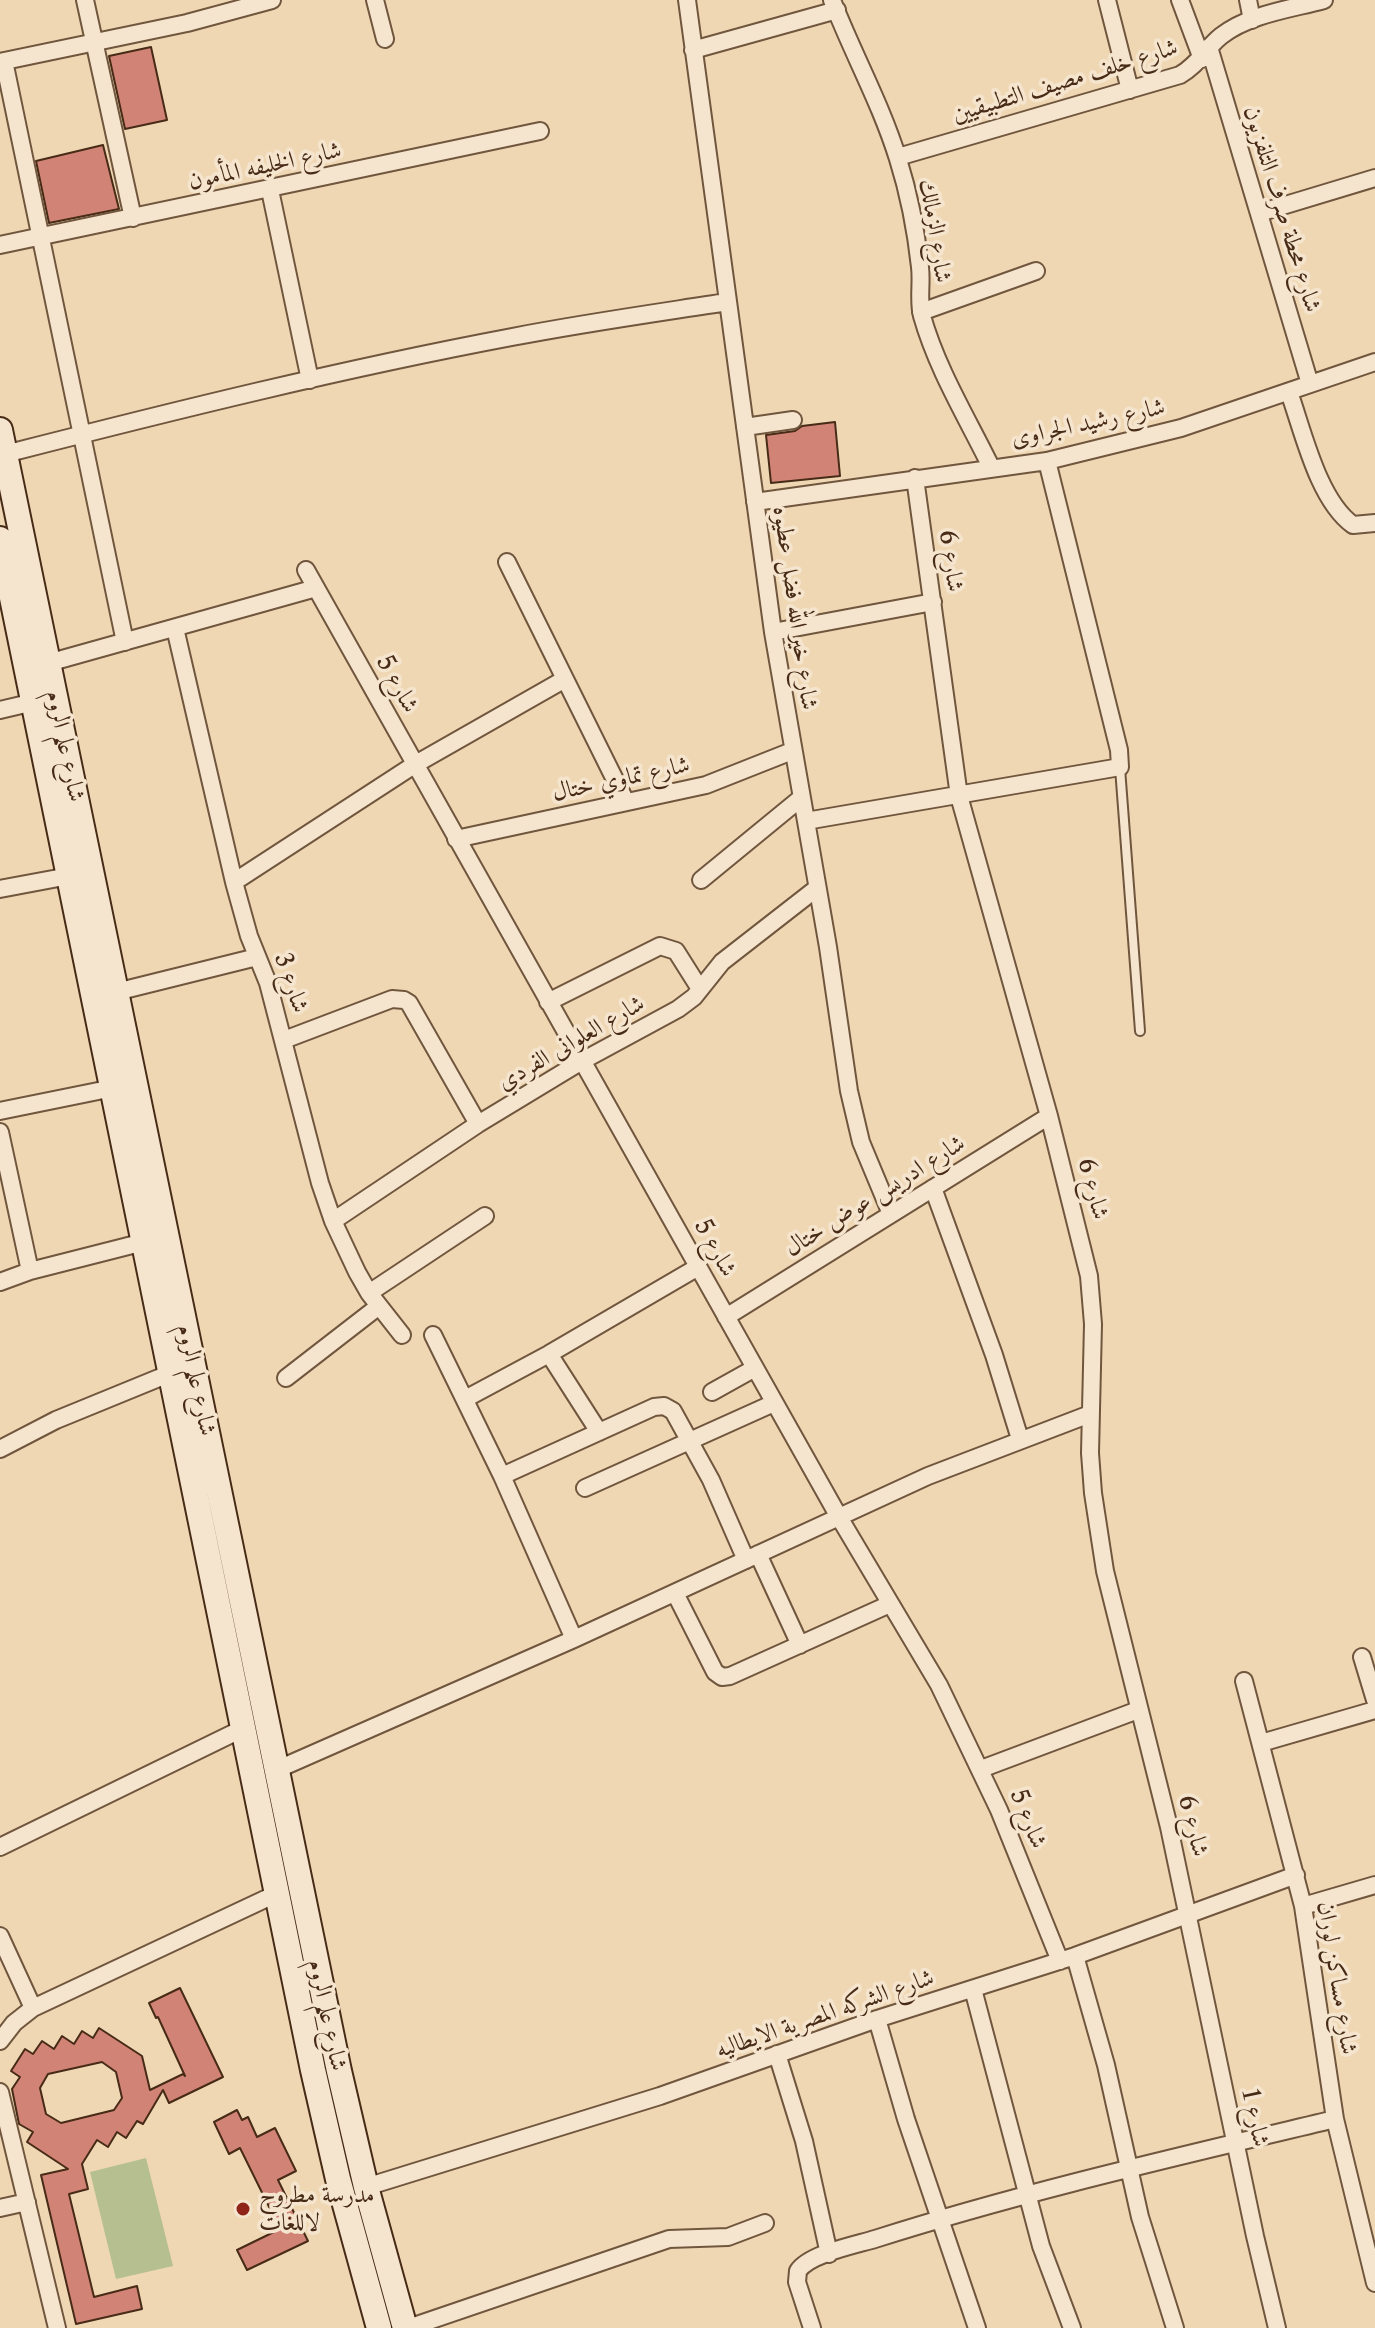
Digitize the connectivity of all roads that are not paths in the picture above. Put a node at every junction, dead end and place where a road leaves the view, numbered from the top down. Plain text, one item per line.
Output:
1 (85, 0) edge
2 (272, 0) edge
3 (375, 0) edge
4 (687, 0) edge
5 (1107, 0) edge
6 (1180, 0) edge
7 (1248, 0) edge
8 (1324, 0) edge
9 (834, 5) edge
10 (223, 6) edge
11 (1252, 20) junction
12 (385, 39) dead end
13 (94, 41) junction
14 (693, 50) junction
15 (1206, 53) junction
16 (2, 61) edge
17 (1130, 90) junction
18 (540, 131) dead end
19 (898, 157) junction
20 (1375, 178) edge
21 (270, 190) junction
22 (1259, 213) junction
23 (133, 218) junction
24 (39, 237) junction
25 (0, 245) edge
26 (1036, 271) dead end
27 (727, 302) junction
28 (921, 312) junction
29 (1375, 362) edge
30 (310, 380) junction
31 (1310, 384) junction
32 (1289, 392) junction
33 (793, 420) dead end
34 (745, 427) junction
35 (0, 430) edge
36 (80, 435) junction
37 (5, 454) junction
38 (1047, 461) junction
39 (991, 467) junction
40 (915, 478) junction
41 (755, 502) junction
42 (1375, 523) edge
43 (1, 547) edge
44 (507, 562) dead end
45 (306, 570) dead end
46 (19, 578) junction
47 (316, 588) junction
48 (933, 602) junction
49 (175, 628) junction
50 (773, 632) junction
51 (125, 642) junction
52 (48, 663) junction
53 (565, 679) junction
54 (34, 702) junction
55 (0, 710) edge
56 (792, 751) junction
57 (414, 765) junction
58 (1120, 767) junction
59 (959, 796) junction
60 (801, 798) junction
61 (626, 802) junction
62 (806, 821) junction
63 (456, 839) junction
64 (69, 876) junction
65 (701, 880) dead end
66 (234, 882) junction
67 (817, 888) junction
68 (0, 889) edge
69 (257, 957) junction
70 (700, 989) junction
71 (116, 992) junction
72 (548, 1002) junction
73 (1140, 1031) dead end
74 (284, 1040) junction
75 (582, 1061) junction
76 (113, 1088) junction
77 (0, 1111) edge
78 (1049, 1116) junction
79 (478, 1124) junction
80 (0, 1132) edge
81 (933, 1188) junction
82 (891, 1214) junction
83 (485, 1216) dead end
84 (333, 1221) junction
85 (150, 1229) junction
86 (698, 1267) junction
87 (30, 1271) junction
88 (0, 1282) edge
89 (374, 1300) junction
90 (726, 1317) junction
91 (402, 1335) dead end
92 (433, 1335) dead end
93 (549, 1354) junction
94 (755, 1368) junction
95 (171, 1373) junction
96 (286, 1378) dead end
97 (712, 1392) dead end
98 (465, 1399) junction
99 (774, 1403) junction
100 (1090, 1414) junction
101 (599, 1432) junction
102 (1020, 1439) junction
103 (691, 1441) junction
104 (0, 1449) edge
105 (502, 1476) junction
106 (585, 1488) dead end
107 (839, 1517) junction
108 (752, 1557) junction
109 (675, 1593) junction
110 (890, 1604) junction
111 (574, 1639) junction
112 (800, 1645) junction
113 (1362, 1657) dead end
114 (1244, 1681) dead end
115 (1375, 1700) edge
116 (1138, 1710) junction
117 (1375, 1710) edge
118 (244, 1728) junction
119 (1261, 1743) junction
120 (981, 1769) junction
121 (276, 1770) junction
122 (0, 1847) edge
123 (1296, 1875) junction
124 (1375, 1885) edge
125 (278, 1893) junction
126 (1303, 1906) junction
127 (1189, 1916) junction
128 (0, 1936) edge
129 (1067, 1959) junction
130 (973, 1989) junction
131 (33, 2008) junction
132 (877, 2019) junction
133 (0, 2041) edge
134 (777, 2054) junction
135 (0, 2092) edge
136 (1335, 2119) junction
137 (1236, 2143) junction
138 (1129, 2169) junction
139 (366, 2187) junction
140 (1028, 2195) junction
141 (27, 2202) junction
142 (0, 2208) edge
143 (940, 2218) junction
144 (765, 2223) dead end
145 (829, 2254) junction
146 (1375, 2283) edge
147 (57, 2328) edge
148 (379, 2328) edge
149 (407, 2328) edge
150 (812, 2328) edge
151 (977, 2328) edge
152 (1072, 2328) edge
153 (1175, 2328) edge
154 (1277, 2328) edge

1 - 13 street
2 - 10 street
3 - 12 street
4 - 14 street, شارع خير الله فضل عطيوه
5 - 17 street
6 - 15 street
7 - 11 street
8 - 11 street, شارع خلف مصيف التطبيقيين
9 - 14 street
9 - 19 street, شارع الزمالك
10 - 13 street
11 - 15 street, شارع خلف مصيف التطبيقيين
13 - 16 street
13 - 23 street
14 - 27 street, شارع خير الله فضل عطيوه
15 - 17 street, شارع خلف مصيف التطبيقيين
15 - 22 street, شارع محطة صرف التلفزيون
16 - 24 street
17 - 19 street, شارع خلف مصيف التطبيقيين
18 - 21 street, شارع الخليفه المأمون
19 - 28 street, شارع الزمالك
20 - 22 street
21 - 23 street, شارع الخليفه المأمون
21 - 30 street
22 - 31 street, شارع محطة صرف التلفزيون
23 - 24 street, شارع الخليفه المأمون
24 - 25 street, شارع الخليفه المأمون
24 - 36 street
26 - 28 street
27 - 30 street
27 - 34 street, شارع خير الله فضل عطيوه
28 - 39 street, شارع الزمالك
29 - 31 street, شارع رشيد الجراوى
30 - 36 street
31 - 32 street, شارع رشيد الجراوى
32 - 38 street, شارع رشيد الجراوى
32 - 42 street
33 - 34 street
34 - 41 street, شارع خير الله فضل عطيوه
35 - 37 street, شارع علم الروم
36 - 37 street
36 - 51 street
37 - 46 street, شارع علم الروم
38 - 39 street, شارع رشيد الجراوى
38 - 58 street
39 - 40 street, شارع رشيد الجراوى
40 - 41 street, شارع رشيد الجراوى
40 - 48 street, شارع 6
41 - 50 street, شارع خير الله فضل عطيوه
43 - 46 street, شارع علم الروم
44 - 53 street
45 - 47 street, شارع 5
46 - 52 street, شارع علم الروم
46 - 54 street, شارع علم الروم
47 - 49 street
47 - 57 street, شارع 5
48 - 50 street
48 - 59 street, شارع 6
49 - 51 street
49 - 66 street, شارع 3
50 - 56 street, شارع خير الله فضل عطيوه
51 - 52 street
52 - 71 street, شارع علم الروم
53 - 57 street
53 - 61 street
54 - 55 street
54 - 64 street, شارع علم الروم
56 - 60 street, شارع خير الله فضل عطيوه
56 - 61 street, شارع تماوي ختال
57 - 63 street, شارع 5
57 - 66 street
58 - 59 street
58 - 73 lane
59 - 62 street
59 - 78 street, شارع 6
60 - 62 street, شارع خير الله فضل عطيوه
60 - 65 street
61 - 63 street, شارع تماوي ختال
62 - 67 street, شارع خير الله فضل عطيوه
63 - 72 street, شارع 5
64 - 68 street
64 - 76 street, شارع علم الروم
66 - 69 street, شارع 3
67 - 70 street, شارع العلوانى الفردي
67 - 82 street, شارع خير الله فضل عطيوه
69 - 71 street
69 - 74 street, شارع 3
70 - 72 street
70 - 75 street, شارع العلوانى الفردي
71 - 85 street, شارع علم الروم
72 - 75 street, شارع 5
74 - 79 street
74 - 84 street, شارع 3
75 - 79 street, شارع العلوانى الفردي
75 - 86 street, شارع 5
76 - 77 street
76 - 85 street, شارع علم الروم
78 - 81 street, شارع ادريس عوض ختال
78 - 100 street, شارع 6
79 - 84 street, شارع العلوانى الفردي
80 - 87 street
81 - 82 street, شارع ادريس عوض ختال
81 - 102 street
82 - 90 street, شارع ادريس عوض ختال
83 - 89 street
84 - 89 street, شارع 3
85 - 87 street
85 - 95 street, شارع علم الروم
85 - 121 street, شارع علم الروم
86 - 90 street, شارع 5
86 - 93 street
87 - 88 street
89 - 91 street, شارع 3
89 - 96 street
90 - 94 street, شارع 5
92 - 98 street
93 - 98 street
93 - 101 street
94 - 97 street
94 - 99 street, شارع 5
95 - 104 street
95 - 118 street, شارع علم الروم
98 - 105 street
99 - 103 street
99 - 107 street, شارع 5
100 - 102 street
100 - 116 street, شارع 6
101 - 103 street
101 - 105 street
102 - 107 street
103 - 106 street
103 - 108 street
105 - 111 street
107 - 108 street
107 - 110 street, شارع 5
108 - 109 street
108 - 112 street
109 - 111 street
109 - 112 street
110 - 112 street
110 - 120 street, شارع 5
111 - 121 street
113 - 115 street
114 - 119 street, شارع مساكن لوران
116 - 120 street
116 - 127 street, شارع 6
117 - 119 street
118 - 122 street
118 - 125 street, شارع علم الروم
119 - 123 street, شارع مساكن لوران
120 - 129 street, شارع 5
121 - 139 street, شارع علم الروم
123 - 126 street, شارع مساكن لوران
123 - 127 street, شارع الشركه المصرية الايطاليه
124 - 126 street
125 - 131 street
125 - 148 street, شارع علم الروم
126 - 136 street, شارع مساكن لوران
127 - 129 street, شارع الشركه المصرية الايطاليه
127 - 137 street, شارع 1
128 - 131 street
129 - 130 street, شارع الشركه المصرية الايطاليه
129 - 138 street, شارع 5
130 - 132 street, شارع الشركه المصرية الايطاليه
130 - 140 street
131 - 133 street
132 - 134 street, شارع الشركه المصرية الايطاليه
132 - 143 street
134 - 139 street, شارع الشركه المصرية الايطاليه
134 - 145 street
135 - 141 street
136 - 137 street
136 - 146 street, شارع مساكن لوران
137 - 138 street
137 - 154 street, شارع 1
138 - 140 street
138 - 153 street, شارع 5
139 - 149 street, شارع علم الروم
140 - 143 street
140 - 152 street
141 - 142 street
141 - 147 street
143 - 145 street
143 - 151 street
144 - 149 street
145 - 150 street

